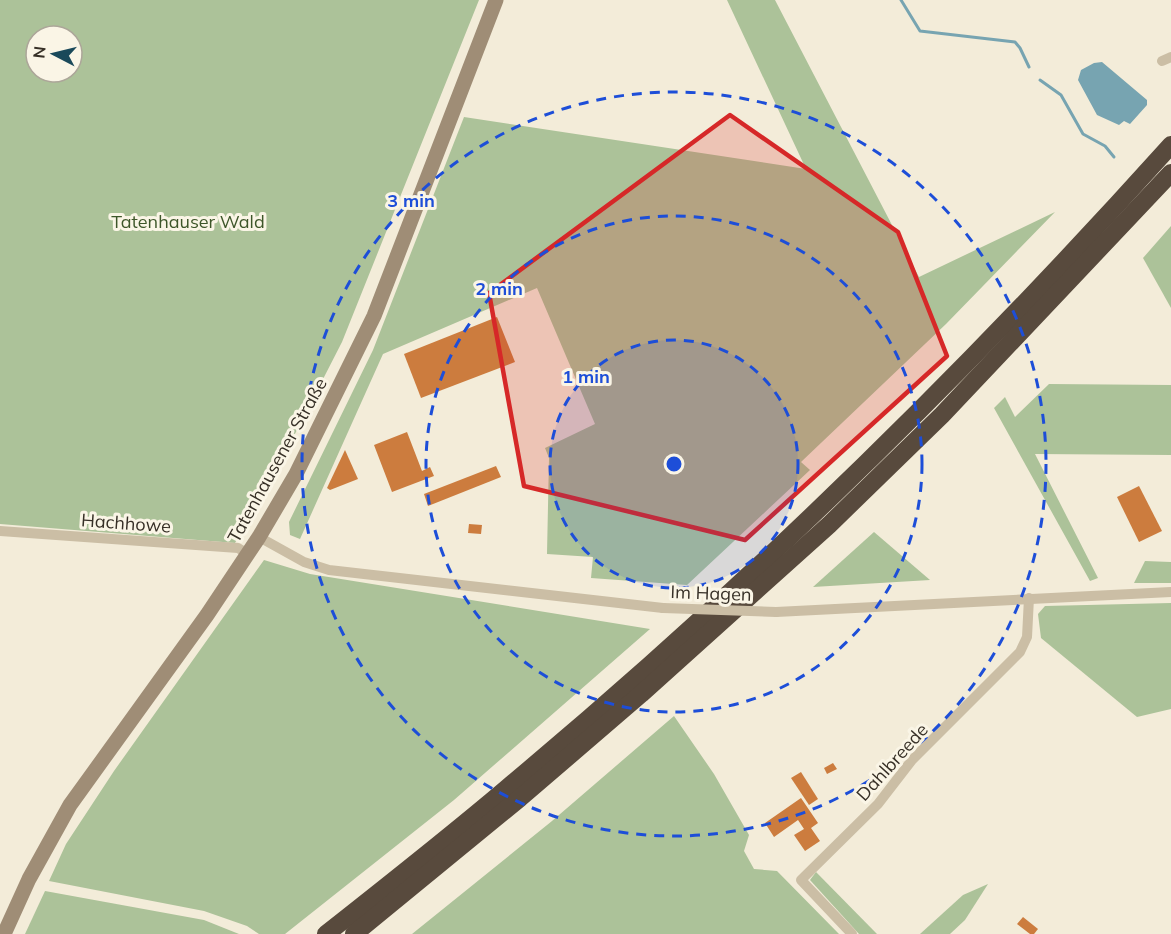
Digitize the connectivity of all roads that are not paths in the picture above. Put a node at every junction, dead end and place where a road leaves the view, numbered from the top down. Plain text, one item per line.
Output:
1 (496, 0) edge
2 (1171, 145) edge
3 (1171, 173) edge
4 (0, 531) edge
5 (259, 537) junction
6 (248, 554) junction
7 (1171, 592) edge
8 (1029, 598) junction
9 (4, 934) edge
10 (326, 934) edge
11 (354, 934) edge
12 (852, 934) edge

1 - 5 street, Tatenhausener Straße
2 - 10 highway
3 - 11 highway
4 - 6 street, Hachhowe
5 - 6 street, Tatenhausener Straße
5 - 8 street, Im Hagen, bridge
6 - 9 street, Tatenhausener Straße
7 - 8 street, Im Hagen
8 - 12 street, Dahlbreede

